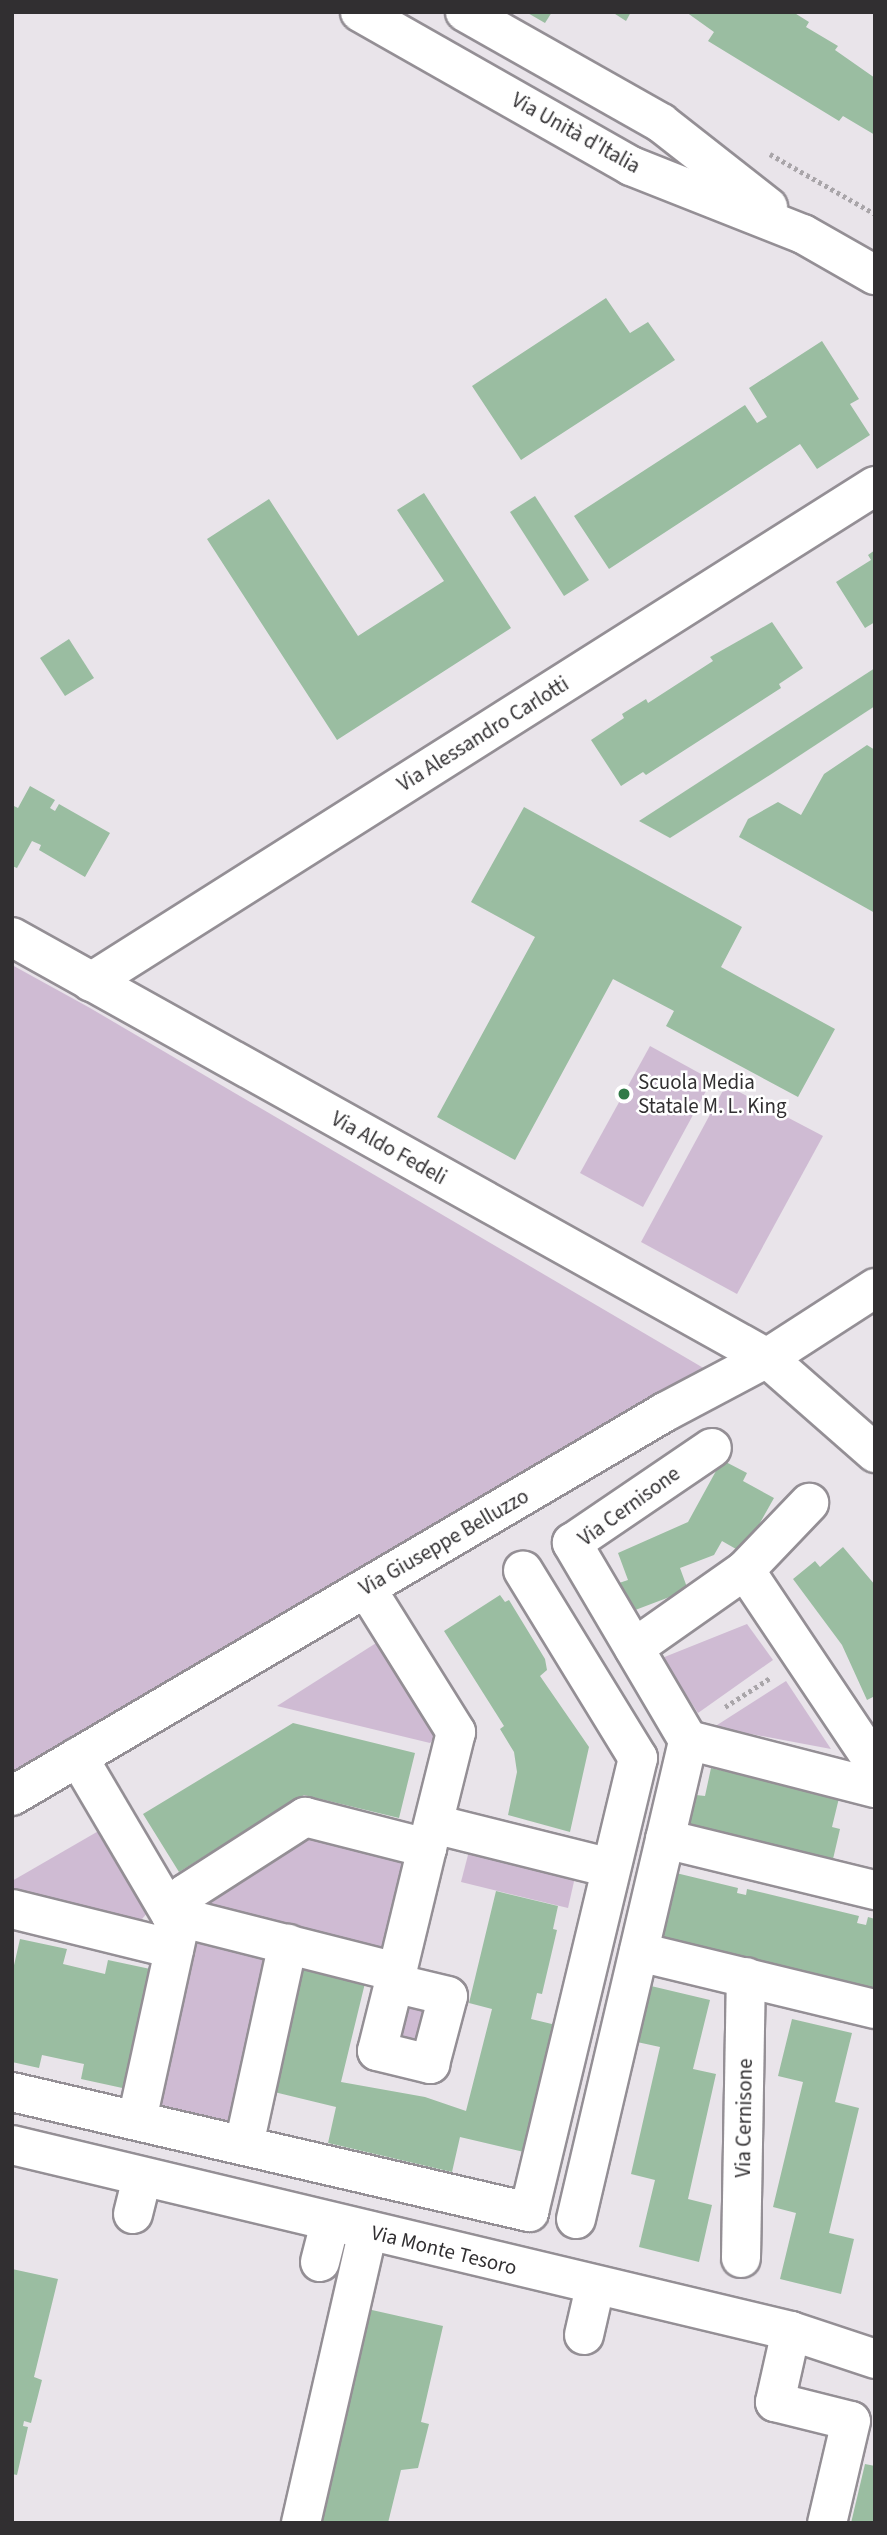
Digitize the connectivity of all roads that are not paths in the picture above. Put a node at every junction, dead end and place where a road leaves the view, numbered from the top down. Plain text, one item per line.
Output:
1 (360, 12) edge
2 (465, 12) edge
3 (803, 234) junction
4 (875, 275) edge
5 (875, 486) edge
6 (12, 937) edge
7 (90, 982) junction
8 (875, 1288) edge
9 (767, 1358) junction
10 (712, 1448) dead end
11 (875, 1453) edge
12 (809, 1503) dead end
13 (523, 1570) dead end
14 (745, 1570) junction
15 (366, 1588) junction
16 (634, 1647) junction
17 (863, 1725) edge
18 (686, 1736) junction
19 (78, 1757) junction
20 (875, 1763) edge
21 (875, 1788) edge
22 (12, 1796) edge
23 (430, 1836) junction
24 (665, 1839) junction
25 (611, 1868) junction
26 (875, 1890) edge
27 (12, 1909) edge
28 (175, 1928) junction
29 (288, 1944) junction
30 (639, 1952) junction
31 (746, 1977) junction
32 (875, 2009) edge
33 (12, 2092) edge
34 (137, 2120) junction
35 (12, 2145) edge
36 (244, 2145) junction
37 (142, 2177) junction
38 (133, 2214) dead end
39 (576, 2219) dead end
40 (330, 2223) junction
41 (368, 2231) junction
42 (741, 2258) dead end
43 (320, 2262) dead end
44 (595, 2287) junction
45 (791, 2331) junction
46 (584, 2335) dead end
47 (875, 2359) edge
48 (301, 2523) edge
49 (827, 2523) edge

1 - 3 street, Via Unità d'Italia
2 - 3 street, Via Unità d'Italia
3 - 4 street, Via Unità d'Italia
5 - 7 street, Via Alessandro Carlotti
6 - 7 street, Via Aldo Fedeli
7 - 9 street, Via Aldo Fedeli
8 - 9 street, Via Giuseppe Belluzzo
9 - 11 street, Via Aldo Fedeli
9 - 15 street, Via Giuseppe Belluzzo
10 - 16 street, Via Cernisone
12 - 14 street
13 - 25 street
14 - 16 street
14 - 17 street
15 - 19 street, Via Giuseppe Belluzzo
15 - 23 street
16 - 18 street, Via Cernisone
17 - 20 street
18 - 21 street
18 - 24 street
19 - 22 street, Via Giuseppe Belluzzo
19 - 28 street
23 - 25 street
23 - 28 street
23 - 29 street
24 - 26 street
24 - 30 street
25 - 36 street
27 - 28 street
28 - 29 street
28 - 34 street
29 - 36 street
30 - 31 street
30 - 39 street
31 - 32 street
31 - 42 street, Via Cernisone
33 - 34 street
34 - 36 street
35 - 37 street, Via Monte Tesoro
37 - 38 street
37 - 40 street, Via Monte Tesoro
40 - 41 street, Via Monte Tesoro
40 - 43 street
41 - 44 street, Via Monte Tesoro
41 - 48 street
44 - 45 street, Via Monte Tesoro
44 - 46 street
45 - 47 street, Via Monte Tesoro
45 - 49 street

